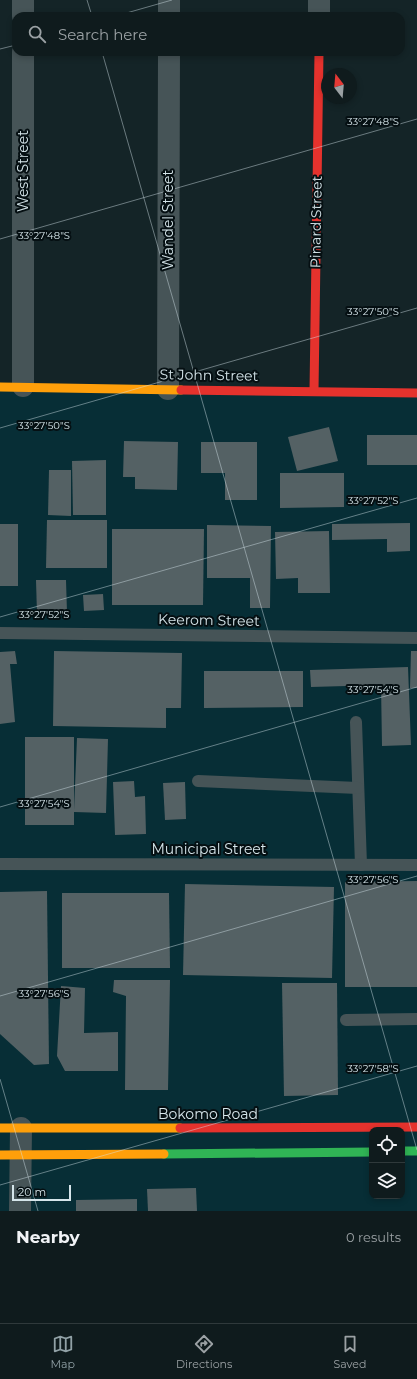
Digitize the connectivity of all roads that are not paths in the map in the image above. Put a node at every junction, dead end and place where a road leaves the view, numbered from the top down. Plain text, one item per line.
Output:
1 (23, 0) edge
2 (169, 0) edge
3 (319, 0) edge
4 (23, 12) edge
5 (169, 12) edge
6 (319, 12) edge
7 (23, 56) edge
8 (169, 56) edge
9 (319, 56) edge
10 (23, 386) junction
11 (0, 387) edge
12 (168, 389) junction
13 (314, 391) junction
14 (417, 393) edge
15 (0, 633) edge
16 (417, 638) edge
17 (356, 722) dead end
18 (198, 781) dead end
19 (358, 788) junction
20 (0, 864) edge
21 (361, 865) junction
22 (417, 865) edge
23 (417, 1019) edge
24 (346, 1020) dead end
25 (417, 1127) edge
26 (11, 1128) edge
27 (405, 1151) edge
28 (417, 1151) edge
29 (369, 1152) edge
30 (10, 1155) edge
31 (20, 1211) edge

1 - 4 street
2 - 5 street
3 - 6 street
7 - 10 street, West Street
8 - 12 street, Wandel Street
9 - 13 street, Pinard Street
10 - 11 street, St John Street
10 - 12 street, St John Street
12 - 13 street, St John Street
13 - 14 street, St John Street
15 - 16 lane, Keerom Street
17 - 19 lane
18 - 19 lane
19 - 21 lane
20 - 21 lane, Municipal Street
21 - 22 lane, Municipal Street
23 - 24 lane
25 - 26 street, Bokomo Road
26 - 30 street
27 - 28 street
29 - 30 street
30 - 31 street

